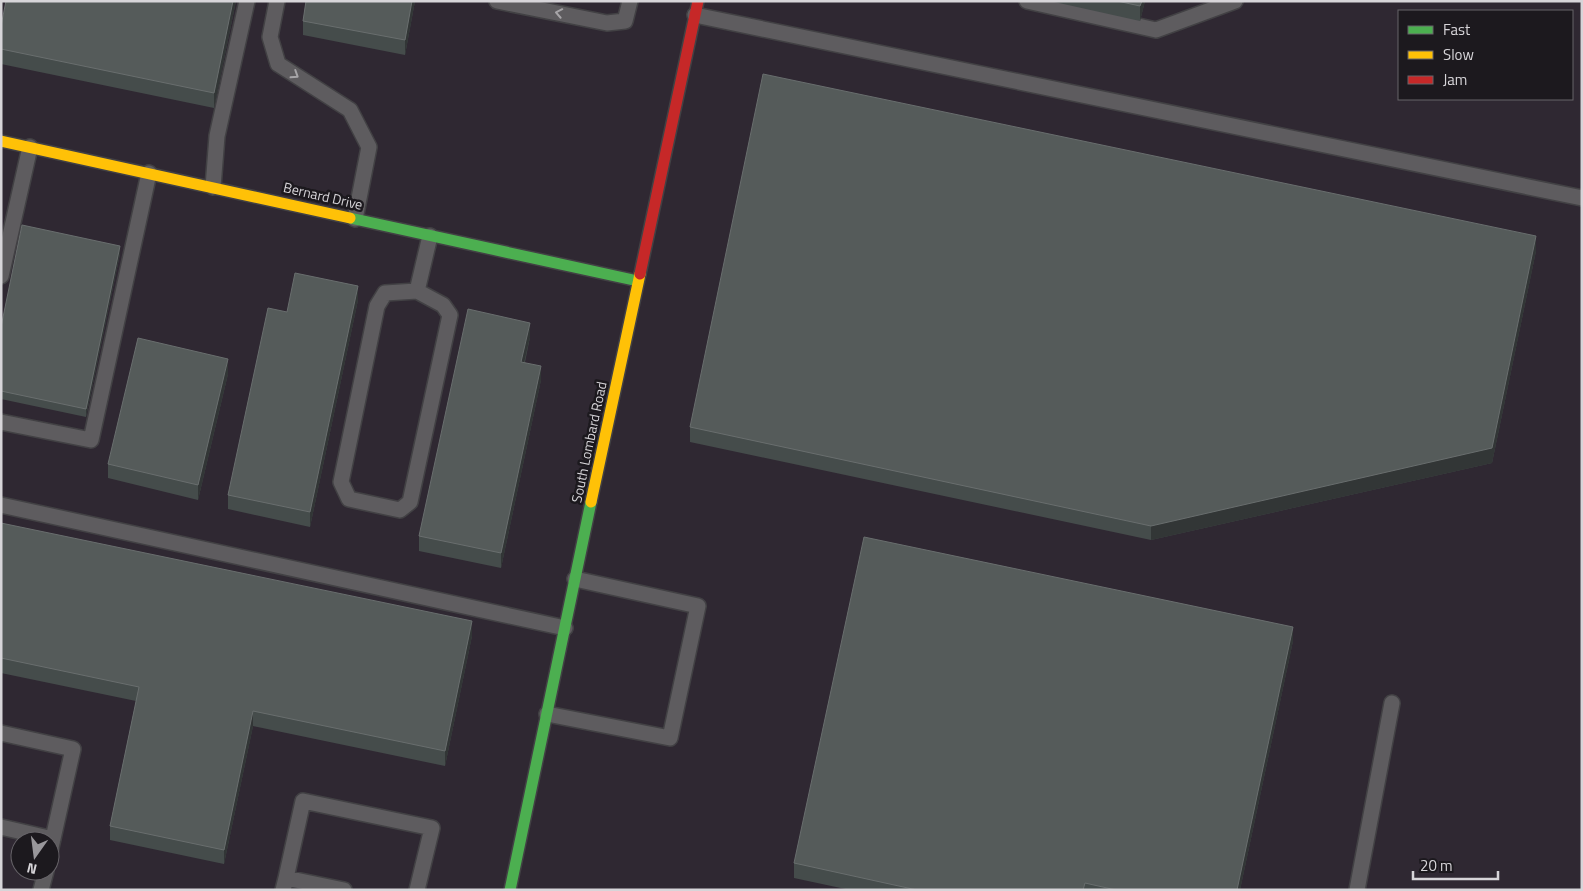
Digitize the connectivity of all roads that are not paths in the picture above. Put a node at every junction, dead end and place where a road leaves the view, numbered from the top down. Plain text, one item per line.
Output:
1 (247, 1) edge
2 (277, 1) edge
3 (497, 1) edge
4 (630, 1) edge
5 (1027, 1) edge
6 (1235, 1) edge
7 (697, 8) edge
8 (1, 141) edge
9 (30, 147) junction
10 (149, 174) junction
11 (213, 187) junction
12 (1582, 198) edge
13 (355, 219) junction
14 (430, 236) junction
15 (1, 276) edge
16 (638, 282) junction
17 (417, 291) junction
18 (1, 422) edge
19 (1, 505) edge
20 (575, 579) junction
21 (565, 628) junction
22 (1392, 703) dead end
23 (547, 714) junction
24 (1, 733) edge
25 (54, 831) edge
26 (285, 884) edge
27 (344, 890) edge
28 (417, 890) edge
29 (510, 890) edge
30 (1357, 890) edge

1 - 11 lane
2 -> 13 lane
4 -> 3 lane
5 - 6 lane
7 - 12 lane
7 - 16 street, South Lombard Road
8 - 9 street, Bernard Drive
9 - 10 street, Bernard Drive
9 - 15 lane
10 - 11 street, Bernard Drive
10 - 18 lane
11 - 13 street, Bernard Drive
13 - 14 street, Bernard Drive
14 - 16 street, Bernard Drive
14 - 17 lane
16 - 20 street, South Lombard Road
17 - 17 lane
19 - 21 lane
20 - 21 street, South Lombard Road
20 - 23 lane
21 - 23 street, South Lombard Road
22 - 30 lane
23 - 29 street, South Lombard Road
24 - 25 lane
26 - 27 lane
26 - 28 lane

